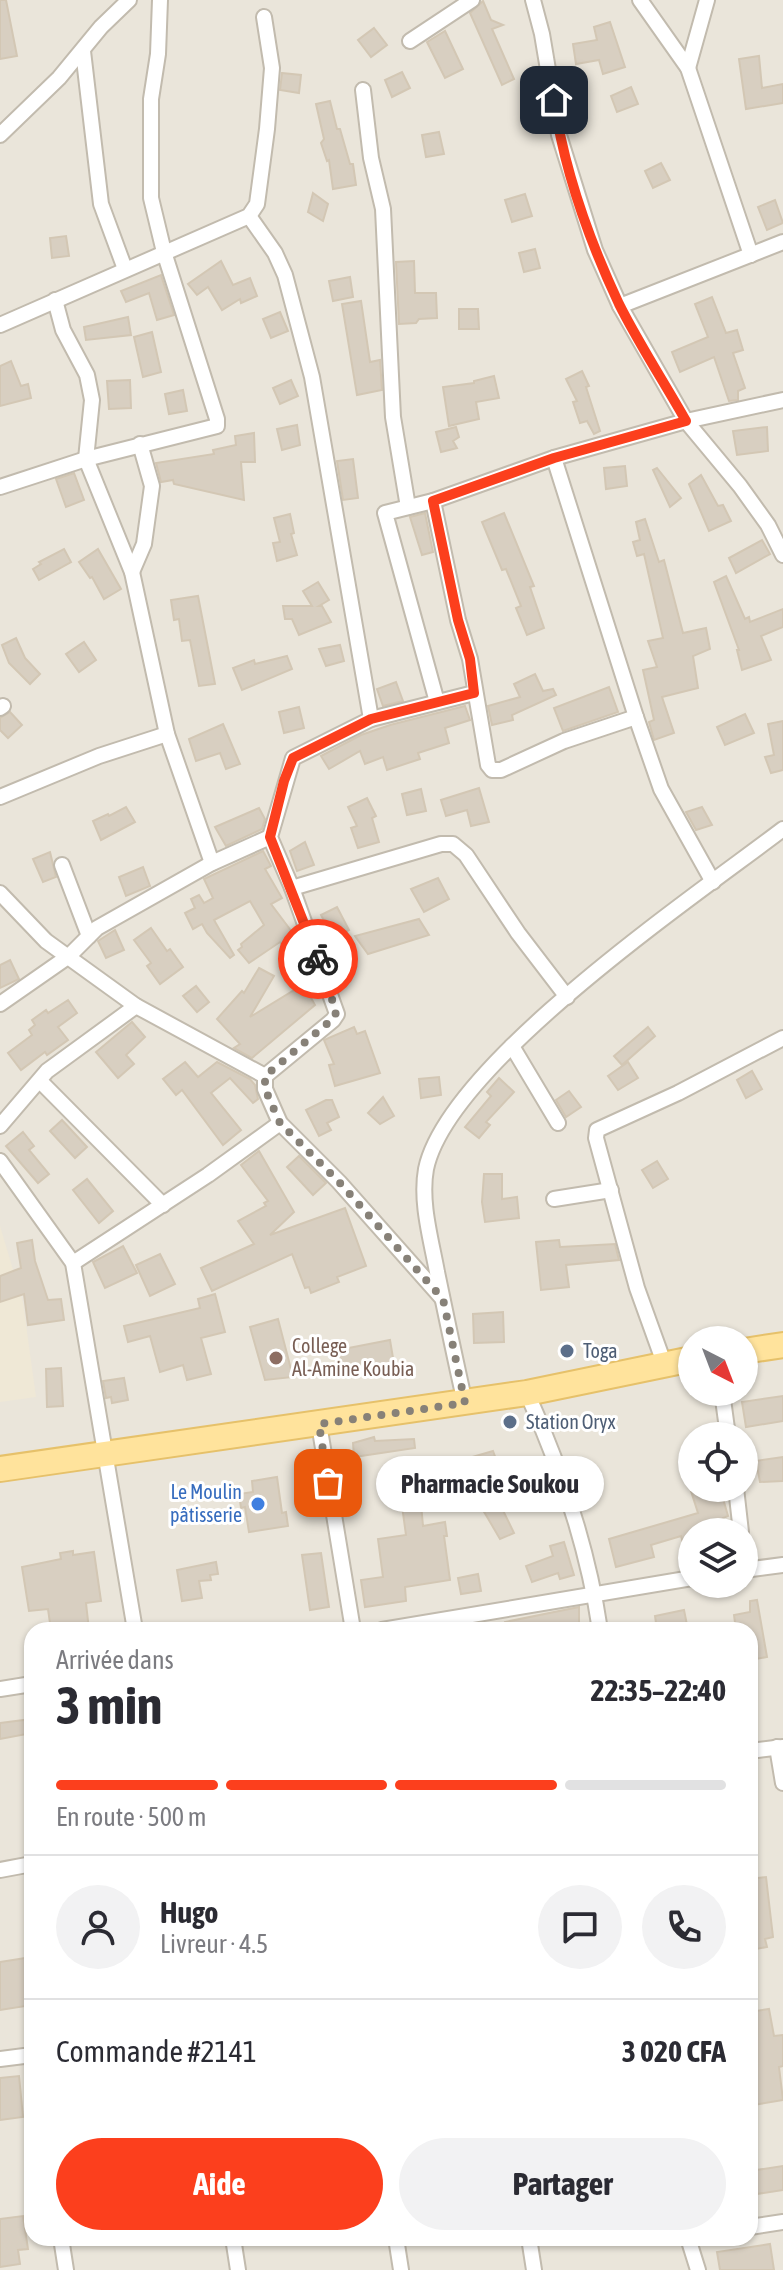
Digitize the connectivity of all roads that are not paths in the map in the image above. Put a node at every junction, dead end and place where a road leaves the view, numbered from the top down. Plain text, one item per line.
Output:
1 (129, 0) edge
2 (160, 0) edge
3 (472, 0) edge
4 (533, 0) edge
5 (640, 0) edge
6 (707, 0) edge
7 (264, 17) dead end
8 (410, 41) dead end
9 (83, 51) junction
10 (688, 68) junction
11 (363, 90) dead end
12 (0, 135) edge
13 (249, 216) junction
14 (783, 242) edge
15 (164, 252) junction
16 (751, 255) junction
17 (125, 269) junction
18 (55, 300) junction
19 (620, 306) junction
20 (1, 320) edge
21 (783, 400) edge
22 (686, 421) junction
23 (140, 444) junction
24 (554, 458) junction
25 (86, 459) junction
26 (2, 481) edge
27 (433, 501) junction
28 (408, 507) junction
29 (778, 533) edge
30 (783, 555) edge
31 (132, 572) junction
32 (474, 693) junction
33 (437, 702) junction
34 (636, 717) junction
35 (371, 719) junction
36 (167, 734) junction
37 (0, 797) edge
38 (783, 829) edge
39 (270, 837) junction
40 (212, 863) junction
41 (62, 865) dead end
42 (713, 882) junction
43 (292, 888) junction
44 (0, 893) edge
45 (89, 936) junction
46 (69, 956) junction
47 (567, 997) junction
48 (0, 1004) edge
49 (136, 1006) junction
50 (783, 1038) edge
51 (512, 1046) junction
52 (265, 1076) junction
53 (40, 1081) junction
54 (280, 1123) junction
55 (558, 1123) dead end
56 (0, 1126) edge
57 (0, 1161) edge
58 (611, 1190) junction
59 (554, 1199) dead end
60 (163, 1205) junction
61 (73, 1263) junction
62 (443, 1299) junction
63 (783, 1345) edge
64 (758, 1349) edge
65 (678, 1361) edge
66 (664, 1363) junction
67 (527, 1393) junction
68 (465, 1403) junction
69 (319, 1424) junction
70 (107, 1453) junction
71 (0, 1469) edge
72 (783, 1565) edge
73 (758, 1568) edge
74 (678, 1580) edge
75 (594, 1593) junction
76 (134, 1622) edge
77 (352, 1622) edge
78 (428, 1622) edge
79 (599, 1622) edge
80 (24, 1685) edge
81 (0, 1689) edge
82 (780, 1747) edge
83 (758, 1750) edge
84 (783, 1783) edge
85 (24, 1866) edge
86 (0, 1870) edge
87 (24, 2058) edge
88 (0, 2059) edge
89 (783, 2222) edge
90 (758, 2226) edge
91 (62, 2246) edge
92 (234, 2246) edge
93 (397, 2246) edge
94 (530, 2246) edge
95 (690, 2246) edge
96 (66, 2270) edge
97 (238, 2270) edge
98 (401, 2270) edge
99 (534, 2270) edge
100 (698, 2270) edge

1 - 9 street
2 - 15 street
3 - 8 street
4 - 19 street
5 - 10 street
6 - 10 street
7 - 13 street
9 - 12 street
9 - 17 street
10 - 16 street
11 - 28 street
13 - 15 street
13 - 35 street
14 - 16 street
15 - 17 street
15 - 23 street
16 - 19 street
17 - 18 street
18 - 20 street
18 - 25 street
19 - 22 street
21 - 22 street
22 - 24 street
22 - 29 street
23 - 25 street
23 - 31 street
24 - 27 street
24 - 34 street
25 - 26 street
25 - 31 street
27 - 28 street
27 - 32 street
28 - 33 street
29 - 30 street
31 - 36 street
32 - 33 street
32 - 34 street
33 - 35 street
34 - 42 street
35 - 39 street
36 - 37 street
36 - 40 street
38 - 42 street
39 - 40 street
39 - 43 street
40 - 45 street
41 - 45 street
42 - 47 street
43 - 47 street
43 - 52 street
44 - 46 street
45 - 46 street
46 - 48 street
46 - 49 street
47 - 51 street
49 - 52 street
49 - 53 street
50 - 58 street
51 - 55 street
51 - 62 street
52 - 54 street
53 - 56 street
53 - 60 street
54 - 60 street
54 - 62 street
57 - 61 street
58 - 59 street
58 - 66 street
60 - 61 street
61 - 70 street
62 - 68 street
63 - 64 main road
65 - 66 main road
66 - 67 main road
67 - 68 main road
67 - 75 street
68 - 69 main road
69 - 70 main road
69 - 77 street
70 - 71 main road
70 - 76 street
72 - 73 street
74 - 75 street
75 - 78 street
75 - 79 street
80 - 81 street
82 - 83 street
82 - 84 street
85 - 86 street
87 - 88 street
89 - 90 street
91 - 96 street
92 - 97 street
93 - 98 street
94 - 99 street
95 - 100 street

